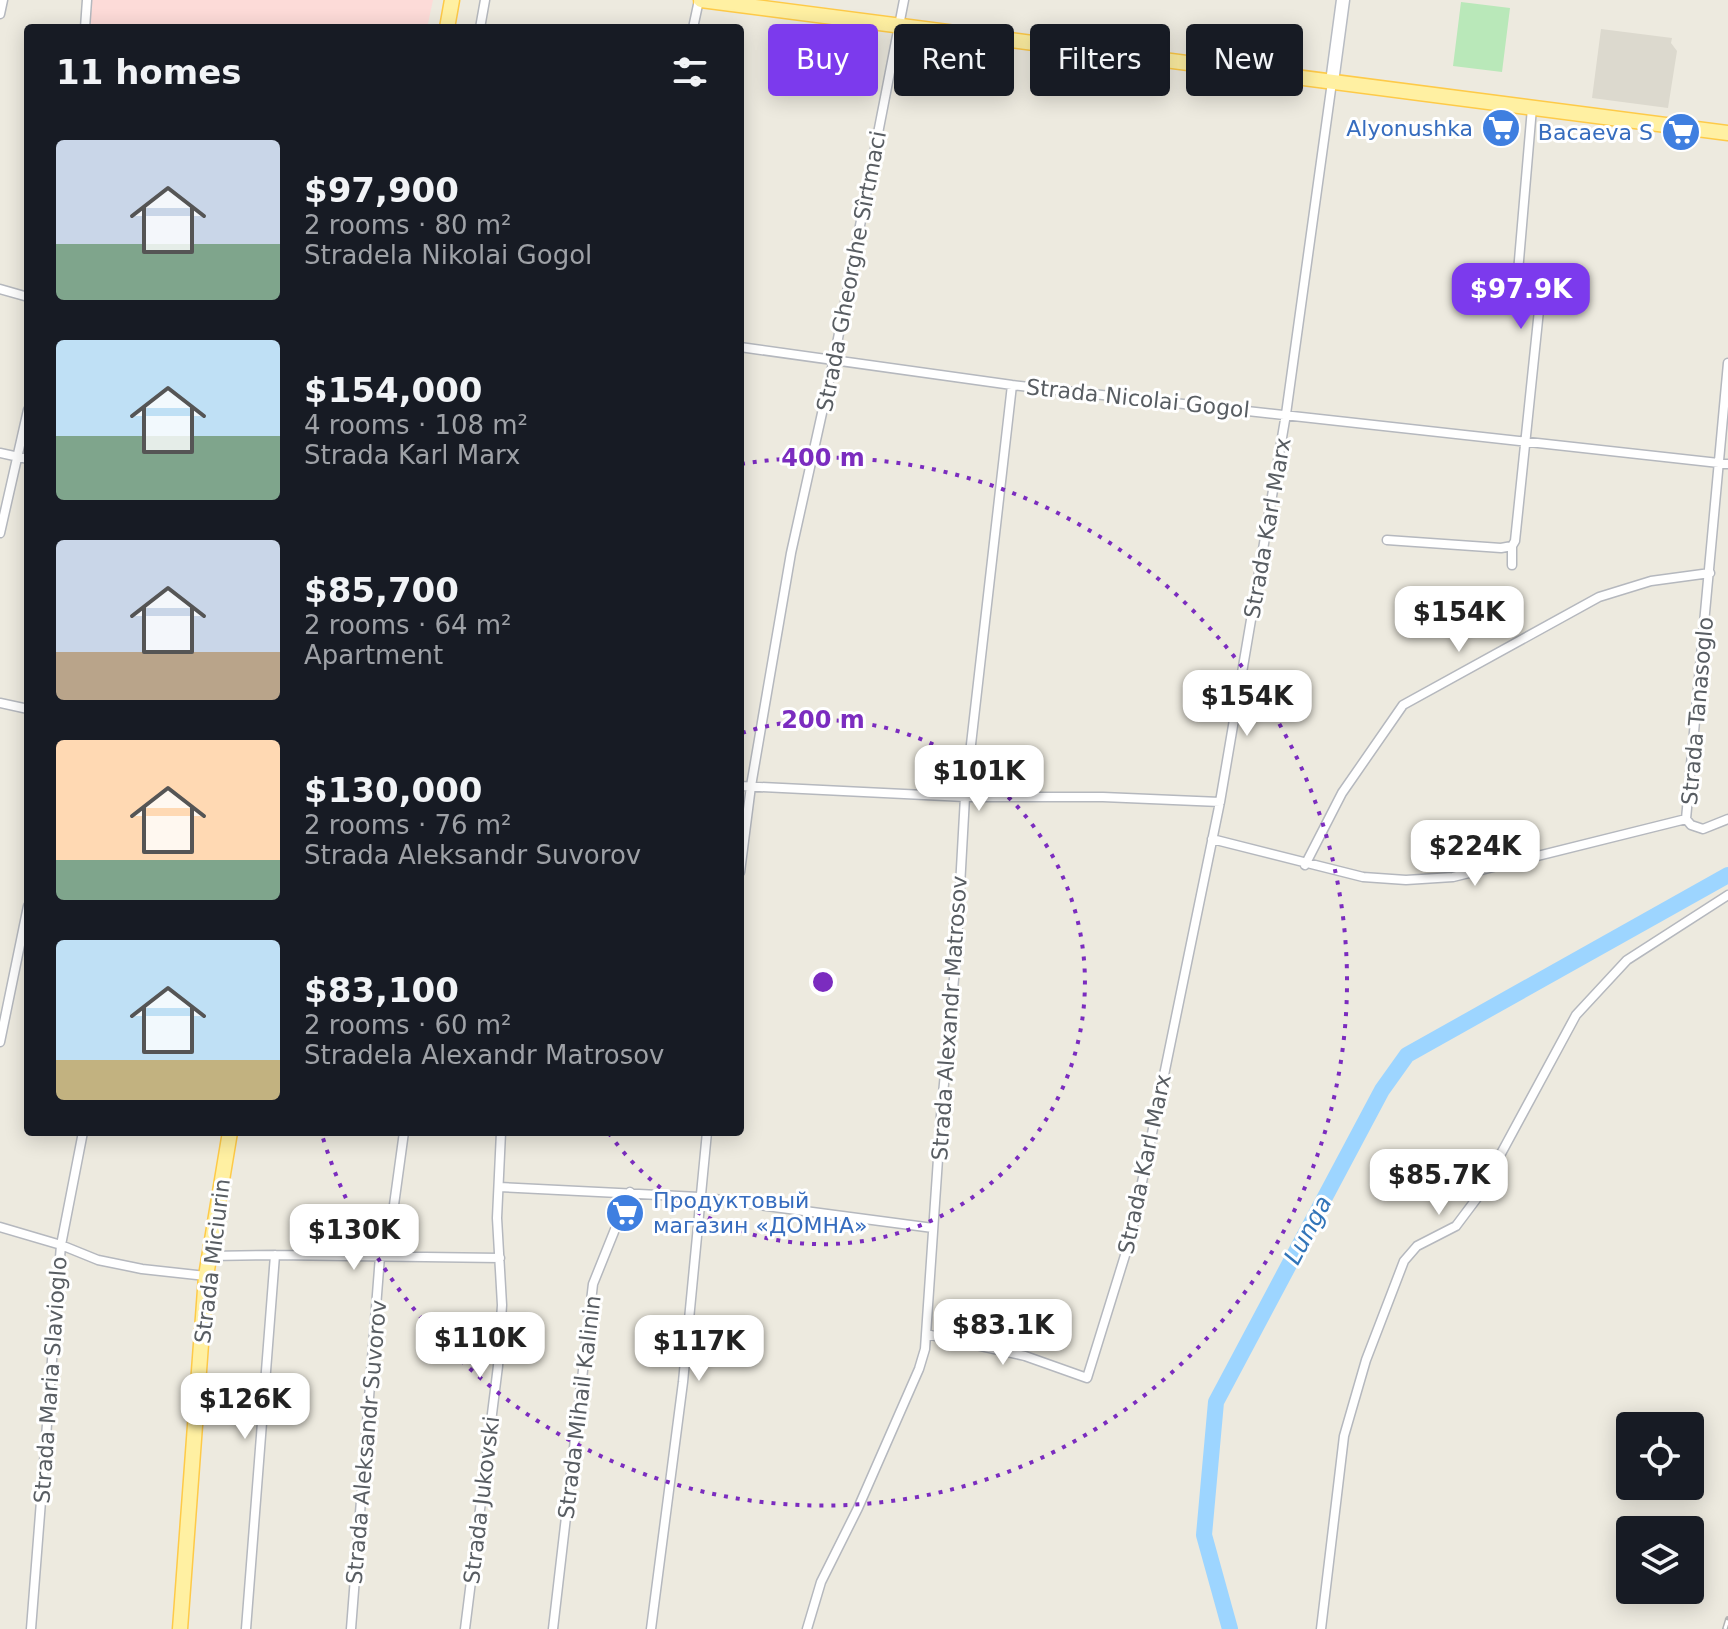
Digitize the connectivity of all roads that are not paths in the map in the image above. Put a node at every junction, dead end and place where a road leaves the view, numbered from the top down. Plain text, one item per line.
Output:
1 (3, 0) edge
2 (87, 0) edge
3 (452, 0) edge
4 (485, 0) edge
5 (700, 0) edge
6 (904, 0) edge
7 (1343, 0) edge
8 (0, 14) edge
9 (85, 24) edge
10 (448, 24) edge
11 (481, 24) edge
12 (694, 24) edge
13 (894, 24) edge
14 (900, 24) edge
15 (1014, 40) edge
16 (894, 55) edge
17 (1332, 82) junction
18 (1532, 108) junction
19 (1728, 133) edge
20 (0, 289) edge
21 (24, 296) edge
22 (744, 348) edge
23 (834, 359) junction
24 (1728, 363) edge
25 (1012, 385) junction
26 (1286, 414) junction
27 (24, 427) edge
28 (1525, 442) junction
29 (0, 453) edge
30 (17, 457) junction
31 (24, 458) edge
32 (1723, 463) edge
33 (0, 533) edge
34 (1387, 540) dead end
35 (1512, 546) junction
36 (1512, 565) dead end
37 (1710, 573) junction
38 (0, 703) edge
39 (24, 708) edge
40 (744, 786) edge
41 (751, 786) junction
42 (965, 797) junction
43 (1220, 802) junction
44 (1686, 819) junction
45 (1728, 819) edge
46 (1212, 839) junction
47 (744, 841) edge
48 (1305, 865) junction
49 (1728, 895) edge
50 (24, 925) edge
51 (0, 1042) edge
52 (82, 1136) edge
53 (229, 1136) edge
54 (403, 1136) edge
55 (501, 1136) edge
56 (707, 1136) edge
57 (499, 1187) junction
58 (630, 1192) junction
59 (699, 1197) junction
60 (0, 1227) edge
61 (933, 1228) junction
62 (61, 1245) junction
63 (275, 1255) junction
64 (208, 1256) junction
65 (384, 1256) junction
66 (500, 1258) junction
67 (206, 1276) junction
68 (926, 1334) junction
69 (31, 1629) edge
70 (180, 1629) edge
71 (246, 1629) edge
72 (351, 1629) edge
73 (465, 1629) edge
74 (553, 1629) edge
75 (651, 1629) edge
76 (807, 1629) edge
77 (1321, 1629) edge

1 - 8 street
2 - 9 street
3 - 10 main road
4 - 11 street
5 - 12 street
5 - 13 main road
6 - 14 street, Strada Gheorghe Sîrtmaci
7 - 17 street, Strada Karl Marx
15 - 17 main road
16 - 23 street, Strada Gheorghe Sîrtmaci
17 - 18 main road
17 - 26 street, Strada Karl Marx
18 - 19 main road
18 - 28 street
20 - 21 street
22 - 23 street, Strada Nicolai Gogol
23 - 25 street, Strada Nicolai Gogol
23 - 41 street, Strada Gheorghe Sîrtmaci
24 - 32 street, Strada Tanasoglo
25 - 26 street, Strada Nicolai Gogol
25 - 42 street, Strada Alexandr Matrosov
26 - 28 street, Strada Nicolai Gogol
26 - 43 street, Strada Karl Marx
27 - 30 street
28 - 32 street, Strada Nicolai Gogol
28 - 35 street
29 - 30 street
30 - 31 street
30 - 33 street
32 - 37 street, Strada Tanasoglo
34 - 35 street
35 - 36 street
37 - 44 street, Strada Tanasoglo
37 - 48 street
38 - 39 street
40 - 41 street
41 - 42 street
41 - 47 street, Strada Gheorghe Sîrtmaci
42 - 43 street
42 - 61 street, Strada Alexandr Matrosov
43 - 46 street, Strada Karl Marx
44 - 45 street
44 - 48 street
46 - 48 street
46 - 68 street, Strada Karl Marx
49 - 77 street
50 - 51 street
52 - 62 street, Strada Maria Slavioglo
53 - 64 main road, Strada Miciurin
54 - 65 street, Strada Aleksandr Suvorov
55 - 57 street, Strada Jukovski
56 - 59 street
57 - 58 street
57 - 66 street, Strada Jukovski
58 - 59 street
58 - 74 street, Strada Mihail Kalinin
59 - 61 street
59 - 75 street
60 - 62 street
61 - 68 street, Strada Alexandr Matrosov
62 - 67 street
62 - 69 street, Strada Maria Slavioglo
63 - 64 street
63 - 65 street
63 - 71 street
64 - 67 main road, Strada Miciurin
65 - 66 street
65 - 72 street, Strada Aleksandr Suvorov
66 - 73 street, Strada Jukovski
67 - 70 main road, Strada Miciurin
68 - 76 street, Strada Alexandr Matrosov

